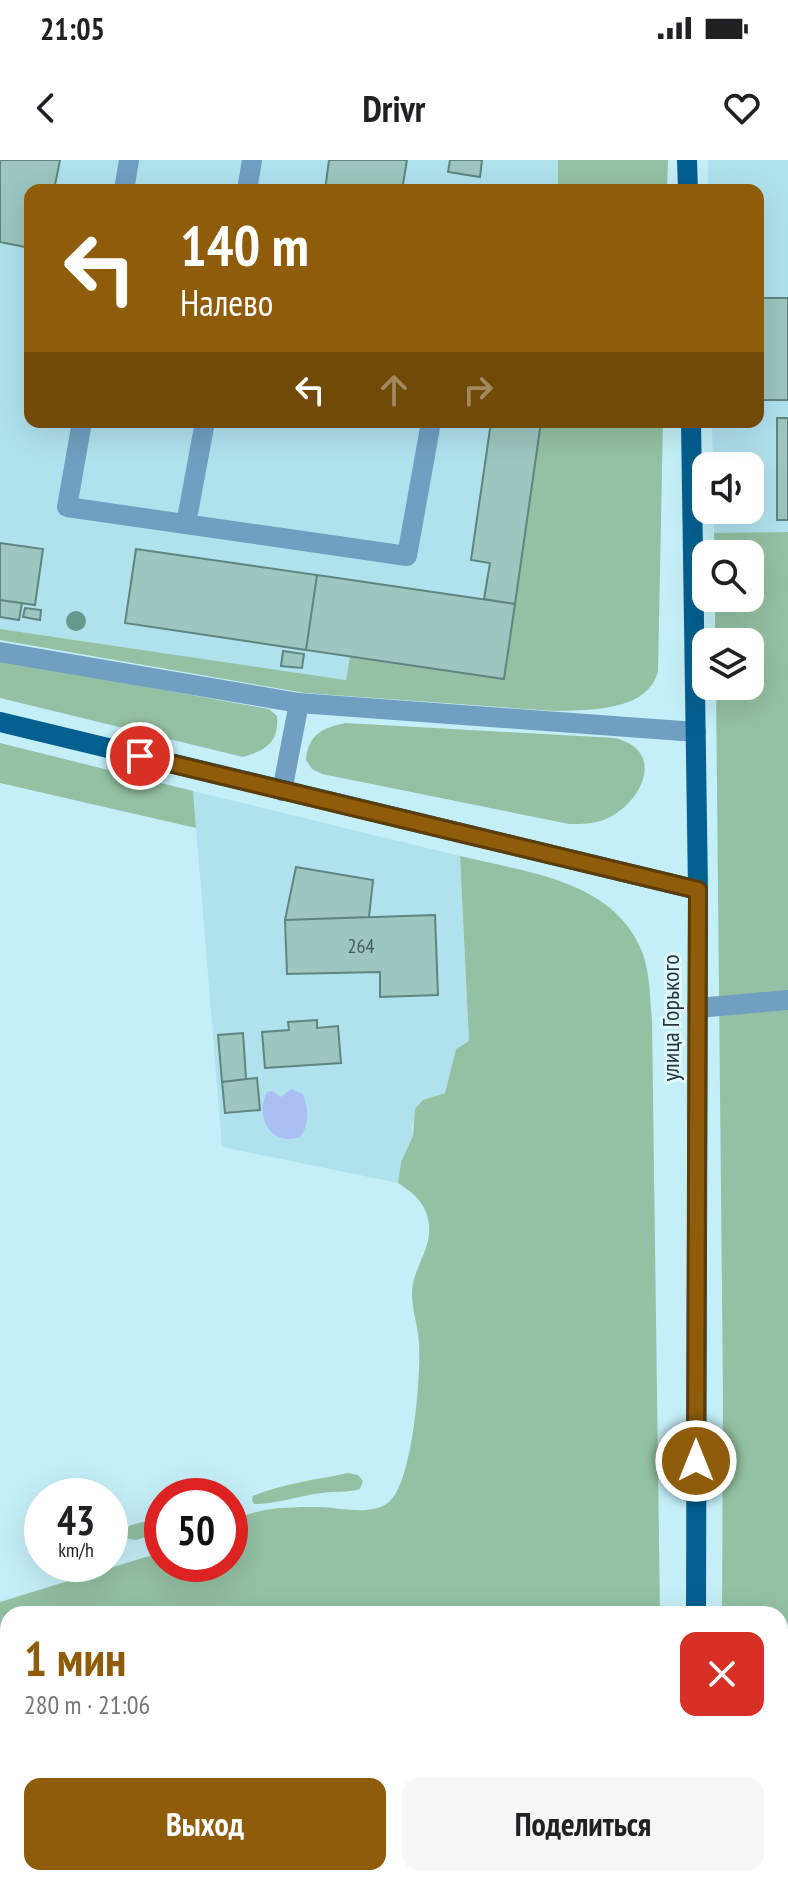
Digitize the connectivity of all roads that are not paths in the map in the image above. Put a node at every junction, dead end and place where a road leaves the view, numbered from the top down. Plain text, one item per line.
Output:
1 (129, 160) edge
2 (252, 160) edge
3 (687, 160) edge
4 (125, 184) edge
5 (248, 184) edge
6 (688, 184) edge
7 (81, 428) edge
8 (204, 428) edge
9 (430, 428) edge
10 (691, 428) edge
11 (186, 524) junction
12 (0, 652) edge
13 (299, 703) junction
14 (0, 722) edge
15 (696, 732) junction
16 (282, 791) junction
17 (698, 890) junction
18 (788, 1000) edge
19 (697, 1008) junction
20 (696, 1606) edge

1 - 4 lane
2 - 5 lane
3 - 6 main road
7 - 11 lane
8 - 11 lane
9 - 11 lane
10 - 15 main road, улица Горького
12 - 13 lane
13 - 15 lane
13 - 16 lane
14 - 16 main road
15 - 17 main road, улица Горького
16 - 17 main road
17 - 19 main road, улица Горького
18 - 19 lane
19 - 20 main road, улица Горького

